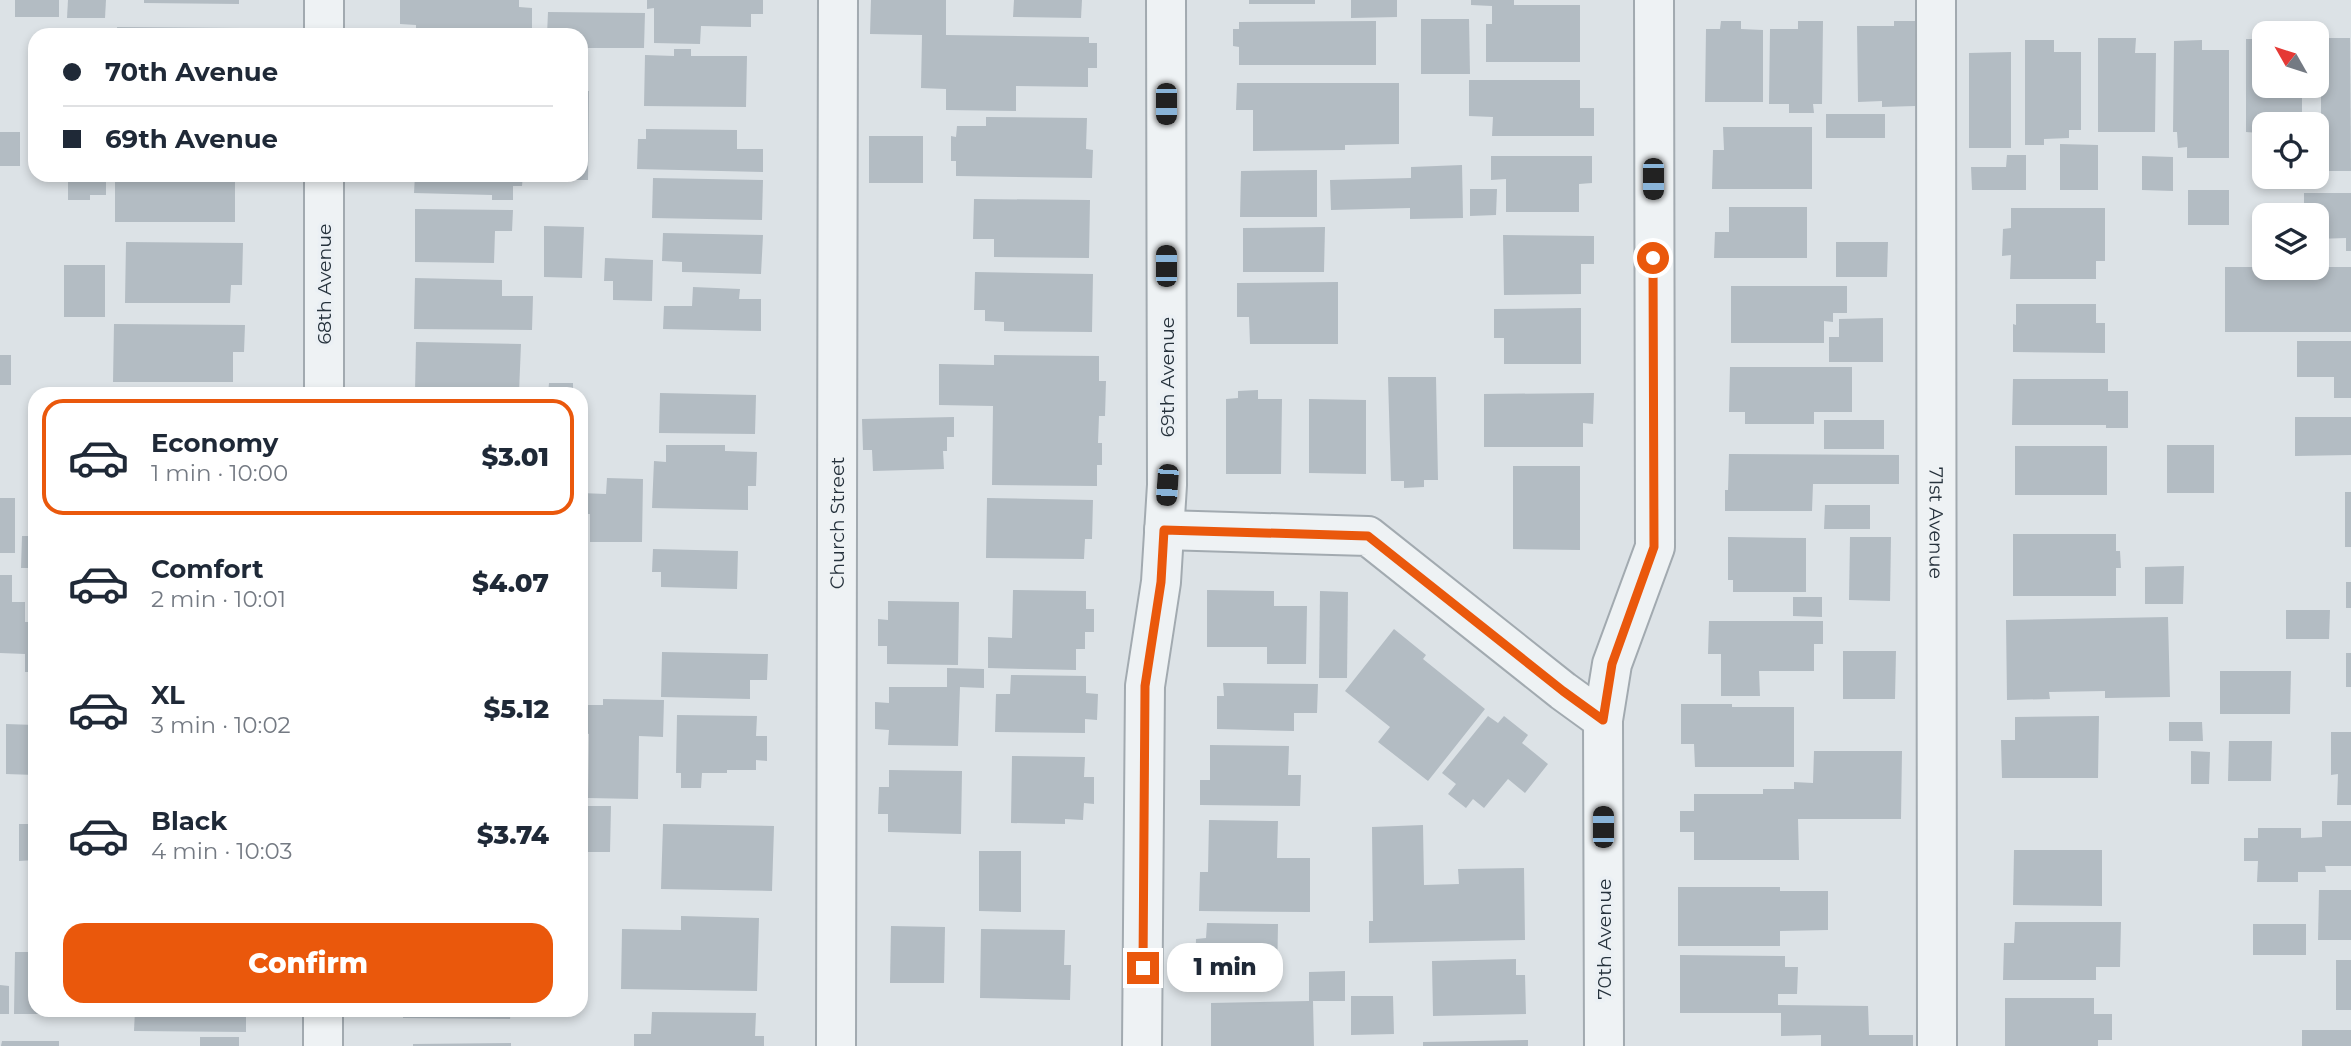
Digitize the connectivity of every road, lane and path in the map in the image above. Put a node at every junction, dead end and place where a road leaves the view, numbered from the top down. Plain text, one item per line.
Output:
1 (324, 0) edge
2 (838, 0) edge
3 (1166, 0) edge
4 (1654, 0) edge
5 (1936, 0) edge
6 (324, 28) edge
7 (324, 182) edge
8 (324, 387) edge
9 (1164, 530) junction
10 (1603, 720) junction
11 (323, 1017) edge
12 (323, 1046) edge
13 (836, 1046) edge
14 (1142, 1046) edge
15 (1604, 1046) edge
16 (1937, 1046) edge

1 - 6 street
2 - 13 street, Church Street
3 - 9 street, 69th Avenue
4 - 10 street, 70th Avenue
5 - 16 street, 71st Avenue
7 - 8 street, 68th Avenue
9 - 10 street
9 - 14 street, 69th Avenue
10 - 15 street, 70th Avenue
11 - 12 street

